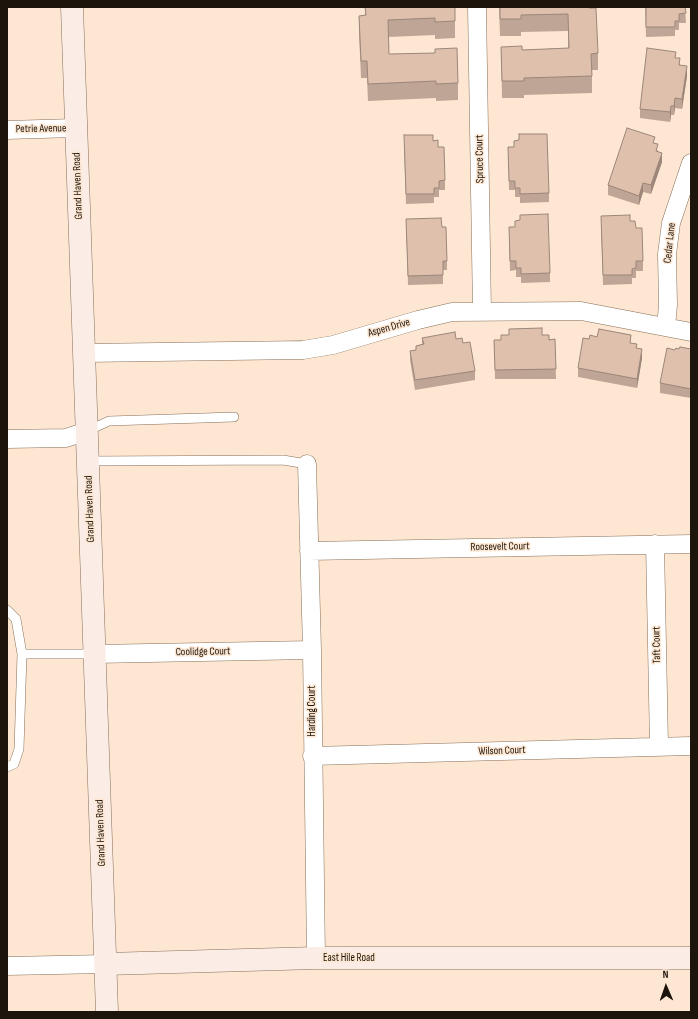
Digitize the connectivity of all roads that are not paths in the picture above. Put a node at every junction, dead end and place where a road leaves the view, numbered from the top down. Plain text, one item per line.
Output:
1 (72, 7) edge
2 (477, 7) edge
3 (75, 128) junction
4 (7, 130) edge
5 (691, 163) edge
6 (482, 312) junction
7 (666, 327) junction
8 (691, 332) edge
9 (85, 354) junction
10 (234, 417) dead end
11 (87, 431) junction
12 (7, 439) edge
13 (88, 461) junction
14 (307, 464) joint
15 (655, 544) junction
16 (691, 544) edge
17 (309, 551) junction
18 (7, 610) edge
19 (312, 650) junction
20 (22, 654) junction
21 (94, 654) junction
22 (658, 746) junction
23 (691, 746) edge
24 (312, 756) junction
25 (7, 767) edge
26 (316, 958) junction
27 (691, 958) edge
28 (106, 964) junction
29 (7, 966) edge
30 (107, 1012) edge

1 - 3 main road, Grand Haven Road
2 - 6 street, Spruce Court
3 - 4 street, Petrie Avenue
3 - 9 main road, Grand Haven Road
5 - 7 street, Cedar Lane
6 - 7 street, Aspen Drive
6 - 9 street, Aspen Drive
7 - 8 street, Aspen Drive
9 - 11 main road, Grand Haven Road
10 - 11 lane
11 - 12 street
11 - 13 main road, Grand Haven Road
13 - 14 lane
13 - 21 main road, Grand Haven Road
14 - 17 street, Harding Court
15 - 16 street, Roosevelt Court
15 - 17 street, Roosevelt Court
15 - 22 street, Taft Court
17 - 19 street, Harding Court
18 - 20 lane
19 - 21 street, Coolidge Court
19 - 24 street, Harding Court
20 - 21 lane
20 - 25 lane
21 - 28 main road, Grand Haven Road
22 - 23 street, Wilson Court
22 - 24 street, Wilson Court
24 - 26 street, Harding Court
26 - 27 main road, East Hile Road
26 - 28 main road, East Hile Road
28 - 29 street, East Hile Road
28 - 30 main road, Grand Haven Road

